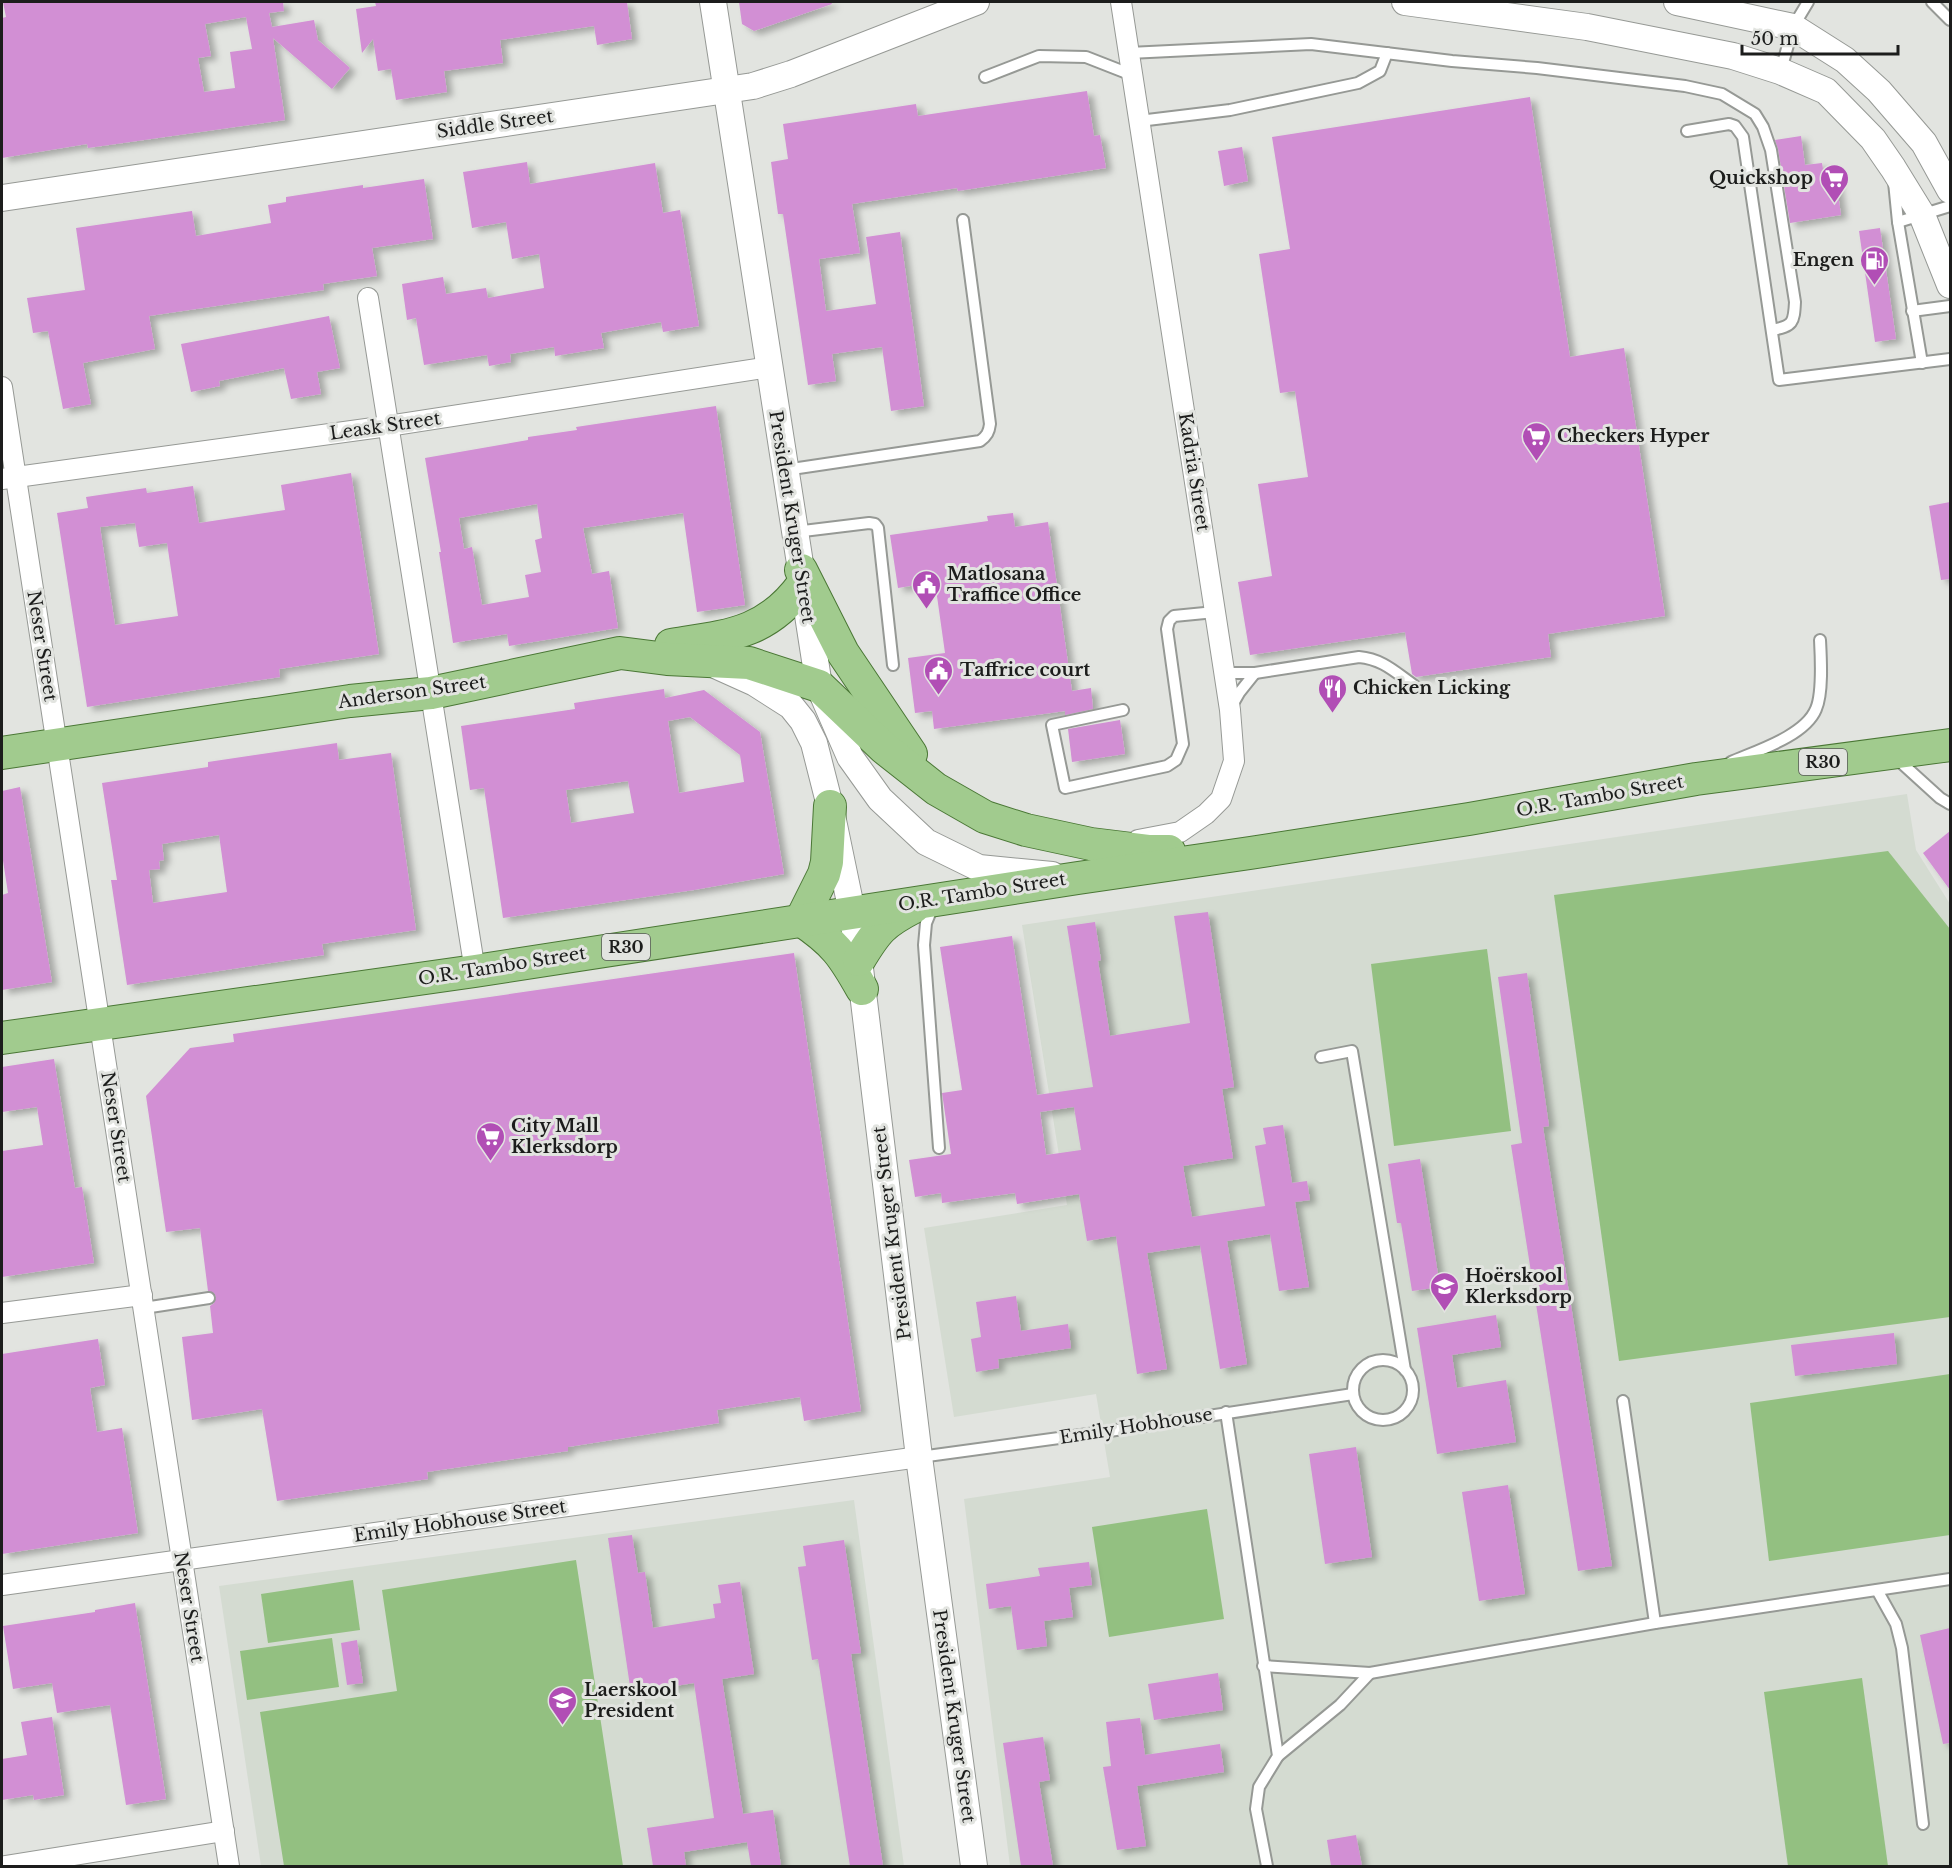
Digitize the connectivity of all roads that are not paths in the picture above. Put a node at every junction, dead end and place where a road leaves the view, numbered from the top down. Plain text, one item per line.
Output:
1 (713, 2) edge
2 (976, 2) edge
3 (1121, 2) edge
4 (1406, 2) edge
5 (1677, 2) edge
6 (1808, 2) edge
7 (1932, 2) edge
8 (1950, 20) edge
9 (1793, 27) junction
10 (1129, 53) junction
11 (1387, 53) junction
12 (1780, 71) junction
13 (1132, 75) junction
14 (985, 77) dead end
15 (727, 91) junction
16 (1139, 121) junction
17 (1687, 131) dead end
18 (1893, 168) junction
19 (1950, 190) edge
20 (2, 198) edge
21 (1950, 206) edge
22 (1923, 215) junction
23 (963, 220) dead end
24 (1898, 222) junction
25 (1950, 285) edge
26 (368, 298) dead end
27 (1950, 306) edge
28 (1912, 311) junction
29 (1772, 330) junction
30 (1950, 359) edge
31 (1922, 363) junction
32 (769, 367) junction
33 (2, 387) edge
34 (388, 426) junction
35 (785, 470) junction
36 (8, 478) edge
37 (795, 532) junction
38 (802, 577) junction
39 (1215, 612) junction
40 (1820, 640) dead end
41 (620, 653) junction
42 (705, 660) junction
43 (893, 665) dead end
44 (1224, 673) junction
45 (1255, 673) junction
46 (819, 686) junction
47 (1415, 686) dead end
48 (431, 693) junction
49 (1124, 710) dead end
50 (1230, 710) junction
51 (57, 745) junction
52 (1950, 745) edge
53 (2, 753) edge
54 (1891, 754) junction
55 (1696, 779) junction
56 (936, 789) junction
57 (1950, 804) edge
58 (830, 806) junction
59 (1090, 844) junction
60 (1250, 854) junction
61 (1078, 878) junction
62 (930, 901) junction
63 (852, 912) junction
64 (801, 920) junction
65 (475, 971) junction
66 (861, 974) junction
67 (100, 1024) junction
68 (2, 1038) edge
69 (1321, 1057) dead end
70 (939, 1148) dead end
71 (208, 1298) dead end
72 (143, 1301) junction
73 (2, 1313) edge
74 (1405, 1370) junction
75 (1353, 1394) junction
76 (1623, 1401) dead end
77 (1226, 1412) junction
78 (919, 1457) junction
79 (182, 1560) junction
80 (1950, 1579) edge
81 (2, 1585) edge
82 (1877, 1590) junction
83 (1655, 1623) junction
84 (1263, 1666) junction
85 (1370, 1673) junction
86 (1278, 1756) junction
87 (1923, 1824) dead end
88 (224, 1831) junction
89 (5, 1866) edge
90 (229, 1866) edge
91 (974, 1866) edge
92 (1267, 1866) edge

1 - 15 street, President Kruger Street
2 - 15 street, Siddle Street
3 - 10 street, Kadria Street
4 - 12 street
5 - 9 street
6 - 9 lane
7 - 8 lane
9 - 12 lane
9 - 19 street
10 - 11 lane
10 - 13 street, Kadria Street
11 - 16 lane
11 - 29 lane
12 - 18 street
13 - 14 lane
13 - 16 street, Kadria Street
15 - 20 street, Siddle Street
15 - 32 street, President Kruger Street
16 - 39 street, Kadria Street
17 - 29 lane
18 - 22 street
18 - 24 lane
21 - 22 lane
22 - 24 lane
22 - 25 street
23 - 35 lane
24 - 28 lane
26 - 34 street
27 - 28 lane
28 - 31 lane
29 - 31 lane
30 - 31 lane
32 - 34 street, Leask Street
32 - 35 street, President Kruger Street
33 - 36 street, Neser Street
34 - 36 street, Leask Street
34 - 48 street
35 - 37 street, President Kruger Street
36 - 51 street, Neser Street
37 - 38 street, President Kruger Street
37 - 43 lane
38 - 41 main road
38 - 46 street, President Kruger Street
38 - 56 main road
39 - 44 street, Kadria Street
39 - 49 lane
40 - 55 lane
41 - 42 main road, Anderson Street / R30
41 - 48 main road, Anderson Street / R30
42 - 46 main road, Anderson Street / R30
42 - 58 street, President Kruger Street
44 - 45 lane
44 - 50 street, Kadria Street
45 - 47 lane
45 - 50 lane
46 - 56 main road, O.R. Tambo Street / R30
46 - 61 street, President Kruger Street
48 - 51 main road, Anderson Street / R30
48 - 65 street
50 - 59 street, Kadria Street
51 - 53 main road, Anderson Street / R30
51 - 67 street, Neser Street
52 - 54 main road, O.R. Tambo Street / R30
54 - 55 main road, O.R. Tambo Street / R30
54 - 57 lane
55 - 60 main road, O.R. Tambo Street / R30
56 - 59 main road, O.R. Tambo Street / R30
58 - 63 street, President Kruger Street
58 - 64 main road
59 - 60 main road, O.R. Tambo Street / R30
60 - 61 main road, O.R. Tambo Street / R30
61 - 62 main road, O.R. Tambo Street / R30
62 - 63 main road, O.R. Tambo Street / R30
62 - 66 main road
62 - 70 lane
63 - 64 main road, O.R. Tambo Street / R30
63 - 66 street, President Kruger Street
64 - 65 main road, O.R. Tambo Street / R30
64 - 66 main road
65 - 67 main road, O.R. Tambo Street / R30
66 - 78 street, President Kruger Street
67 - 68 main road, O.R. Tambo Street / R30
67 - 72 street, Neser Street
69 - 74 lane
71 - 72 lane
72 - 73 street
72 - 79 street, Neser Street
74 - 75 lane
74 - 75 lane
75 - 77 lane, Emily Hobhouse
76 - 83 lane
77 - 78 lane, Emily Hobhouse
77 - 84 lane
78 - 79 street, Emily Hobhouse Street
78 - 91 street, President Kruger Street
79 - 81 street, Emily Hobhouse Street
79 - 88 street, Neser Street
80 - 82 lane
82 - 83 lane
82 - 87 lane
83 - 85 lane
84 - 85 lane
84 - 86 lane
85 - 86 lane
86 - 92 lane
88 - 89 street
88 - 90 street, Neser Street

